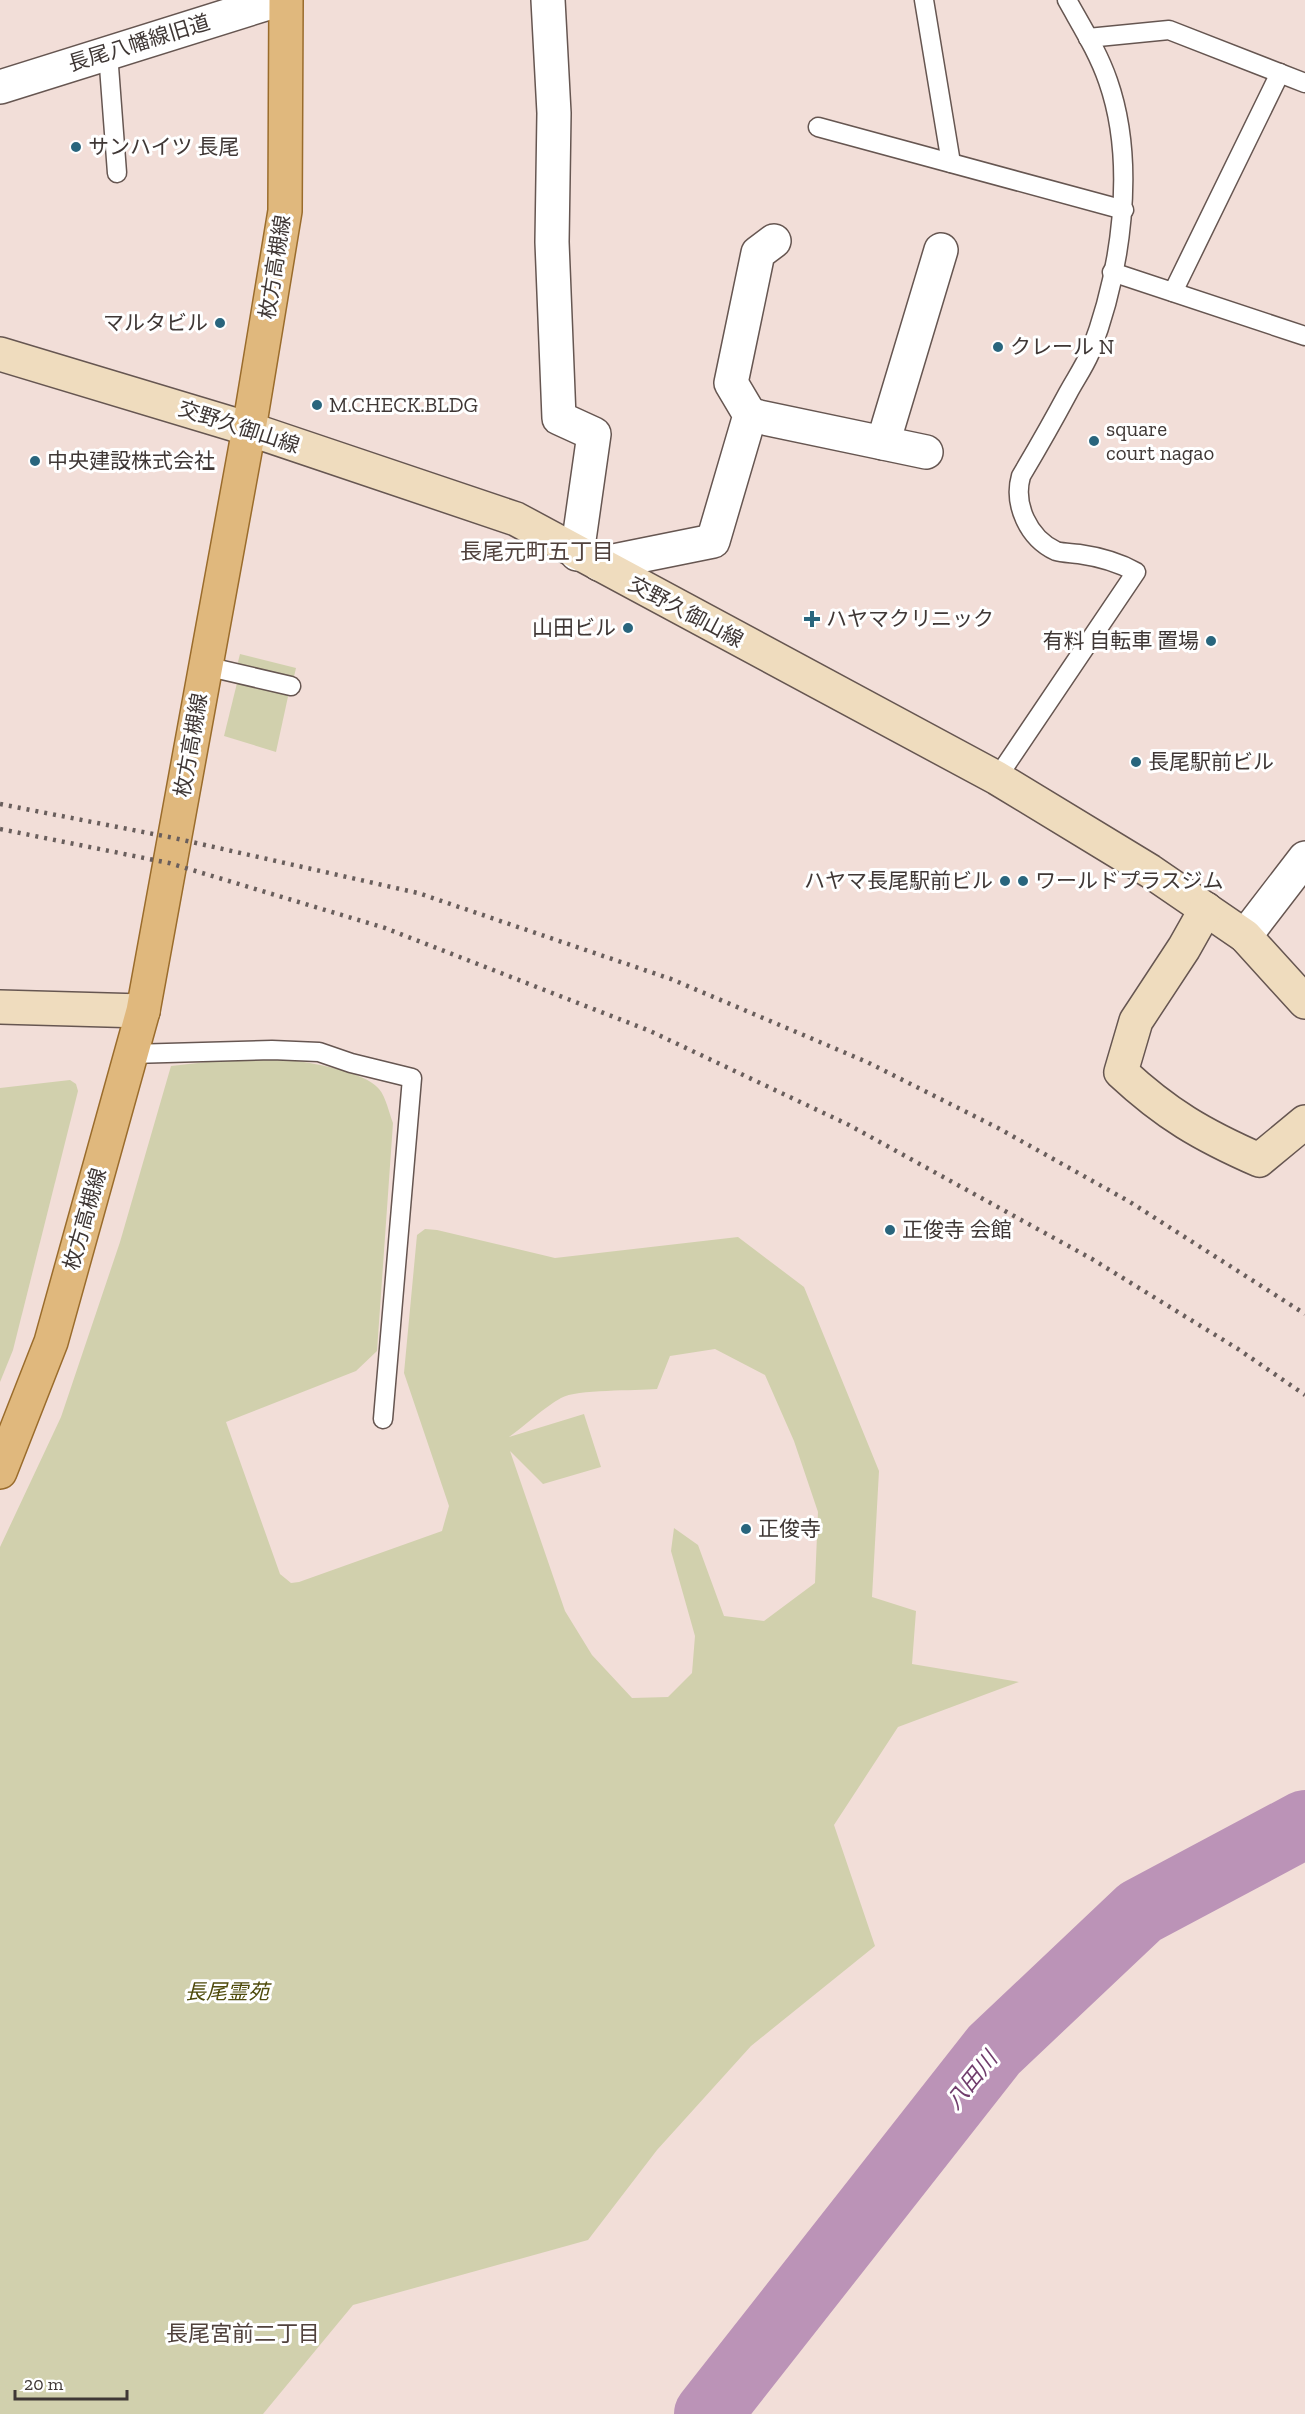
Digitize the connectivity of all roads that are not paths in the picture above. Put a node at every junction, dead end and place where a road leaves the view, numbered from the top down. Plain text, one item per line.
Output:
1 (278, 0) edge
2 (286, 0) edge
3 (548, 0) edge
4 (924, 0) edge
5 (1067, 0) edge
6 (1088, 38) junction
7 (108, 53) junction
8 (1280, 74) junction
9 (1305, 83) edge
10 (0, 87) edge
11 (818, 127) dead end
12 (951, 163) junction
13 (117, 173) dead end
14 (1124, 210) junction
15 (774, 241) dead end
16 (941, 250) dead end
17 (1112, 272) junction
18 (1173, 292) junction
19 (1305, 336) edge
20 (0, 354) edge
21 (750, 415) junction
22 (249, 429) junction
23 (884, 443) junction
24 (926, 452) dead end
25 (588, 559) junction
26 (205, 666) junction
27 (291, 686) dead end
28 (998, 778) junction
29 (1305, 858) edge
30 (1206, 909) junction
31 (1245, 936) junction
32 (1305, 1002) edge
33 (0, 1007) edge
34 (143, 1011) junction
35 (131, 1054) junction
36 (1305, 1122) edge
37 (383, 1419) dead end
38 (0, 1473) edge

1 - 7 street, 長尾八幡線旧道
2 - 22 main road, 枚方高槻線
3 - 25 street
4 - 12 lane
5 - 6 lane
6 - 8 lane
6 - 14 lane
7 - 10 street, 長尾八幡線旧道
7 - 13 lane
8 - 9 lane
8 - 18 lane
11 - 12 lane
12 - 14 lane
14 - 17 lane
15 - 21 street
16 - 23 street
17 - 18 lane
17 - 28 lane
18 - 19 lane
20 - 22 main road, 交野久御山線
21 - 23 street
21 - 25 street
22 - 25 main road, 交野久御山線
22 - 26 main road, 枚方高槻線
23 - 24 street
25 - 28 main road, 交野久御山線
26 - 27 lane
26 - 34 main road, 枚方高槻線
28 - 30 main road, 交野久御山線
29 - 31 street
30 - 31 main road, 交野久御山線
30 - 36 main road
31 - 32 main road, 交野久御山線
33 - 34 main road
34 - 35 main road, 枚方高槻線
35 - 37 lane
35 - 38 main road, 枚方高槻線

